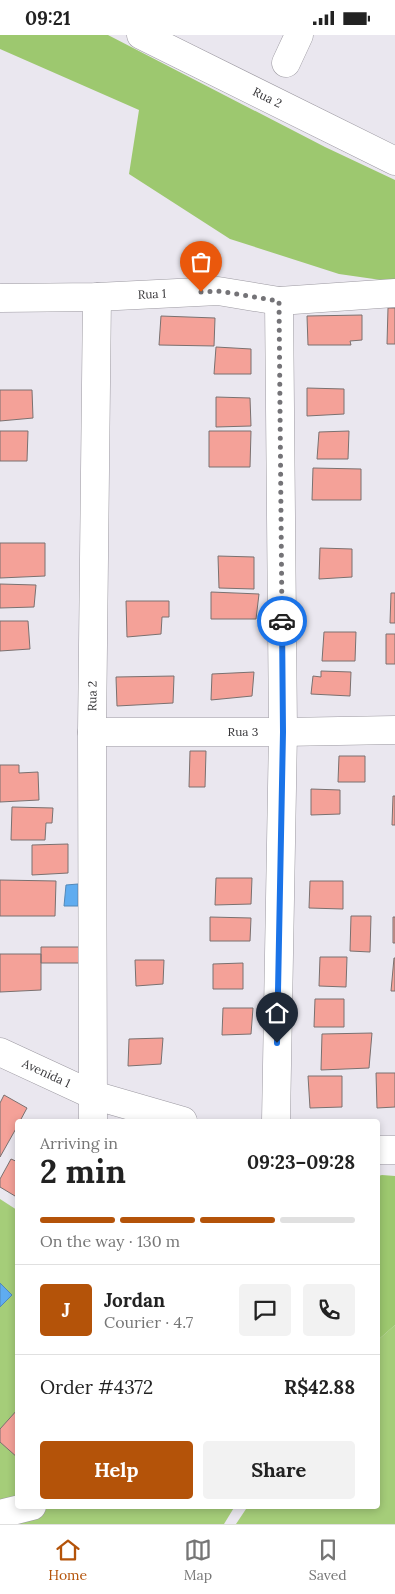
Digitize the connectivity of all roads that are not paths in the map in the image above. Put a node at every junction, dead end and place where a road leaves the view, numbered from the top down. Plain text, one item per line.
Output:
1 (141, 35) edge
2 (299, 35) edge
3 (286, 63) dead end
4 (395, 161) edge
5 (395, 293) edge
6 (97, 297) junction
7 (0, 298) edge
8 (279, 301) junction
9 (395, 730) edge
10 (92, 732) junction
11 (283, 732) junction
12 (0, 1052) edge
13 (93, 1108) edge
14 (170, 1119) edge
15 (276, 1119) edge
16 (380, 1149) edge
17 (395, 1150) edge
18 (20, 1509) edge
19 (0, 1514) edge

1 - 4 street, Rua 2
2 - 3 street
5 - 8 street, Rua 1
6 - 7 street, Rua 1
6 - 8 street, Rua 1
6 - 10 street, Rua 2
8 - 11 street
9 - 11 street, Rua 3
10 - 11 street, Rua 3
10 - 13 street, Rua 2
11 - 15 street
12 - 13 street, Avenida 1
13 - 14 street, Avenida 1
16 - 17 street
18 - 19 street

